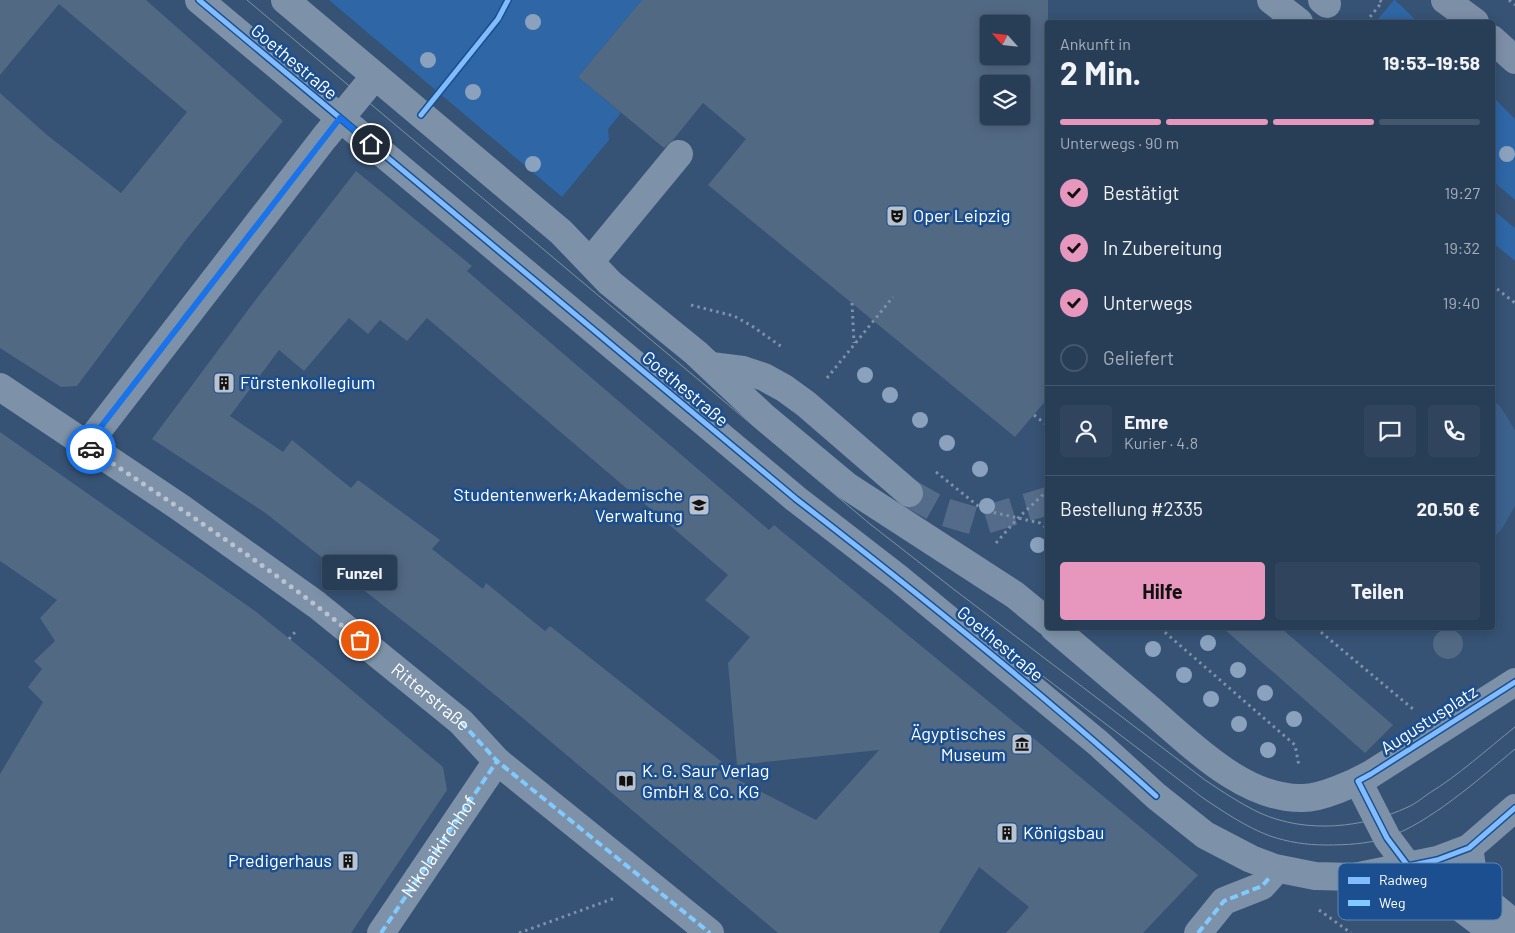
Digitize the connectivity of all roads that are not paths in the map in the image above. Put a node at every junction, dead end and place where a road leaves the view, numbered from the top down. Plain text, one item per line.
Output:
1 (200, 0) edge
2 (284, 0) edge
3 (1271, 0) edge
4 (1445, 0) edge
5 (1296, 20) edge
6 (1472, 20) edge
7 (1495, 42) edge
8 (1515, 60) edge
9 (375, 76) junction
10 (340, 118) junction
11 (679, 154) dead end
12 (590, 262) junction
13 (711, 366) junction
14 (0, 387) edge
15 (86, 446) junction
16 (910, 494) tunnel mouth
17 (1045, 620) edge
18 (1056, 630) edge
19 (1515, 682) edge
20 (497, 761) junction
21 (1358, 781) junction
22 (1515, 808) edge
23 (1468, 848) junction
24 (1406, 863) edge
25 (1423, 863) edge
26 (1471, 863) edge
27 (1271, 876) dead end
28 (1338, 877) edge
29 (1502, 913) edge
30 (1477, 920) edge
31 (1515, 924) edge
32 (381, 933) edge
33 (710, 933) edge
34 (1198, 933) edge
35 (1494, 933) edge

1 - 10 street, Goethestraße
2 - 9 street, Goethestraße
3 - 5 street
4 - 6 main road
7 - 8 main road
9 - 10 street
9 - 12 street, Goethestraße
10 - 15 street
10 - 28 street, Goethestraße
11 - 12 street
12 - 13 street, Goethestraße
13 - 16 street
13 - 17 street, Goethestraße
14 - 15 street, Ritterstraße
15 - 20 street, Ritterstraße
18 - 21 street, Augustusplatz
19 - 21 street, Augustusplatz
20 - 32 street, Nikolaikirchhof
20 - 33 street, Ritterstraße
21 - 24 street
22 - 23 street
23 - 25 street
23 - 26 street
27 - 34 street
29 - 31 street
30 - 35 street

